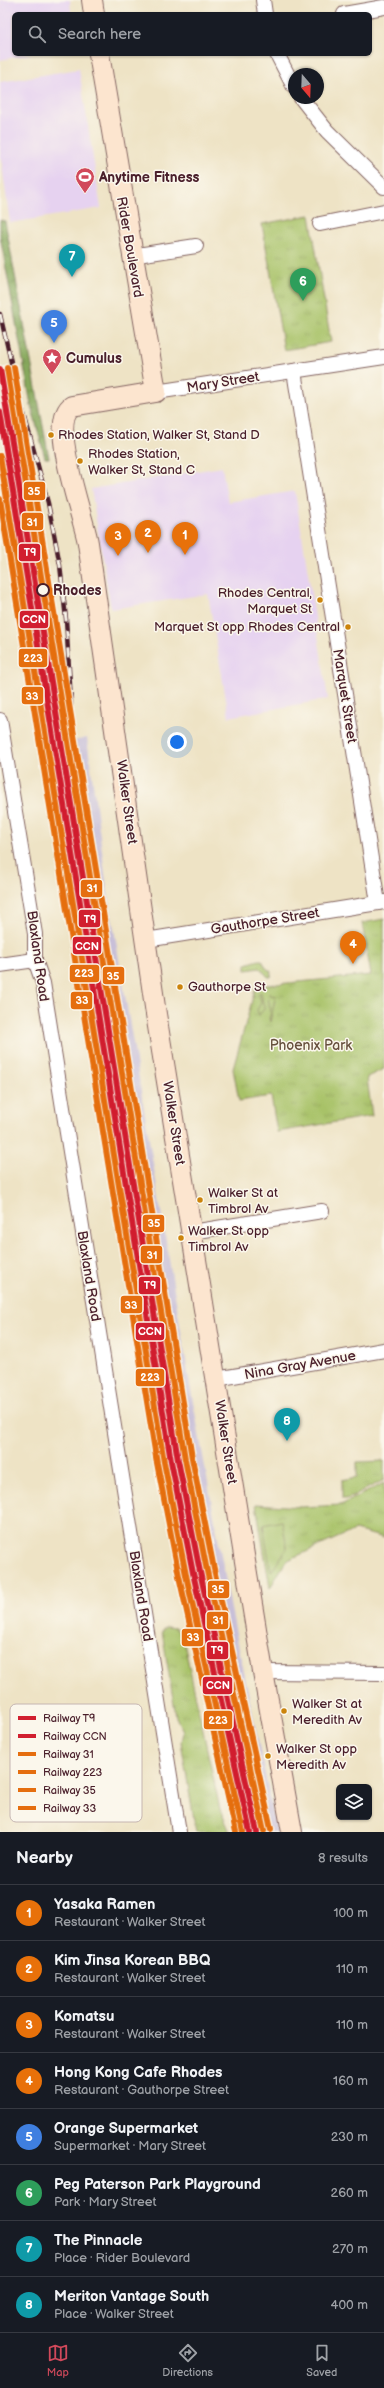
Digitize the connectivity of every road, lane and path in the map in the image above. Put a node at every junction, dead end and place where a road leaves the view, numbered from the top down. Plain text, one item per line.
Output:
1 (92, 0) edge
2 (263, 0) edge
3 (384, 8) edge
4 (94, 12) edge
5 (265, 12) edge
6 (357, 12) edge
7 (99, 56) edge
8 (278, 56) edge
9 (288, 75) edge
10 (306, 104) edge
11 (384, 186) edge
12 (384, 211) edge
13 (320, 224) dead end
14 (196, 246) dead end
15 (131, 256) junction
16 (384, 357) edge
17 (294, 371) junction
18 (156, 392) junction
19 (65, 413) joint
20 (0, 720) edge
21 (381, 902) edge
22 (146, 940) junction
23 (35, 960) junction
24 (0, 966) edge
25 (322, 1211) dead end
26 (192, 1232) junction
27 (384, 1350) edge
28 (216, 1380) junction
29 (263, 1672) junction
30 (384, 1673) edge
31 (179, 1832) edge
32 (292, 1832) edge

1 - 4 street
2 - 5 street
3 - 6 street
7 - 15 street, Rider Boulevard
8 - 9 street
10 - 11 street
12 - 13 street
14 - 15 street
15 - 18 street, Rider Boulevard
16 - 17 street, Mary Street
17 - 18 street, Mary Street
17 - 21 street, Marquet Street
18 - 19 street, Mary Street
19 - 22 street, Walker Street
20 - 23 street, Blaxland Road
21 - 22 street, Gauthorpe Street
22 - 26 street, Walker Street
23 - 24 street
23 - 31 street, Blaxland Road
25 - 26 street
26 - 28 street, Walker Street
27 - 28 street, Nina Gray Avenue
28 - 29 street, Walker Street
29 - 30 street
29 - 32 street, Walker Street

